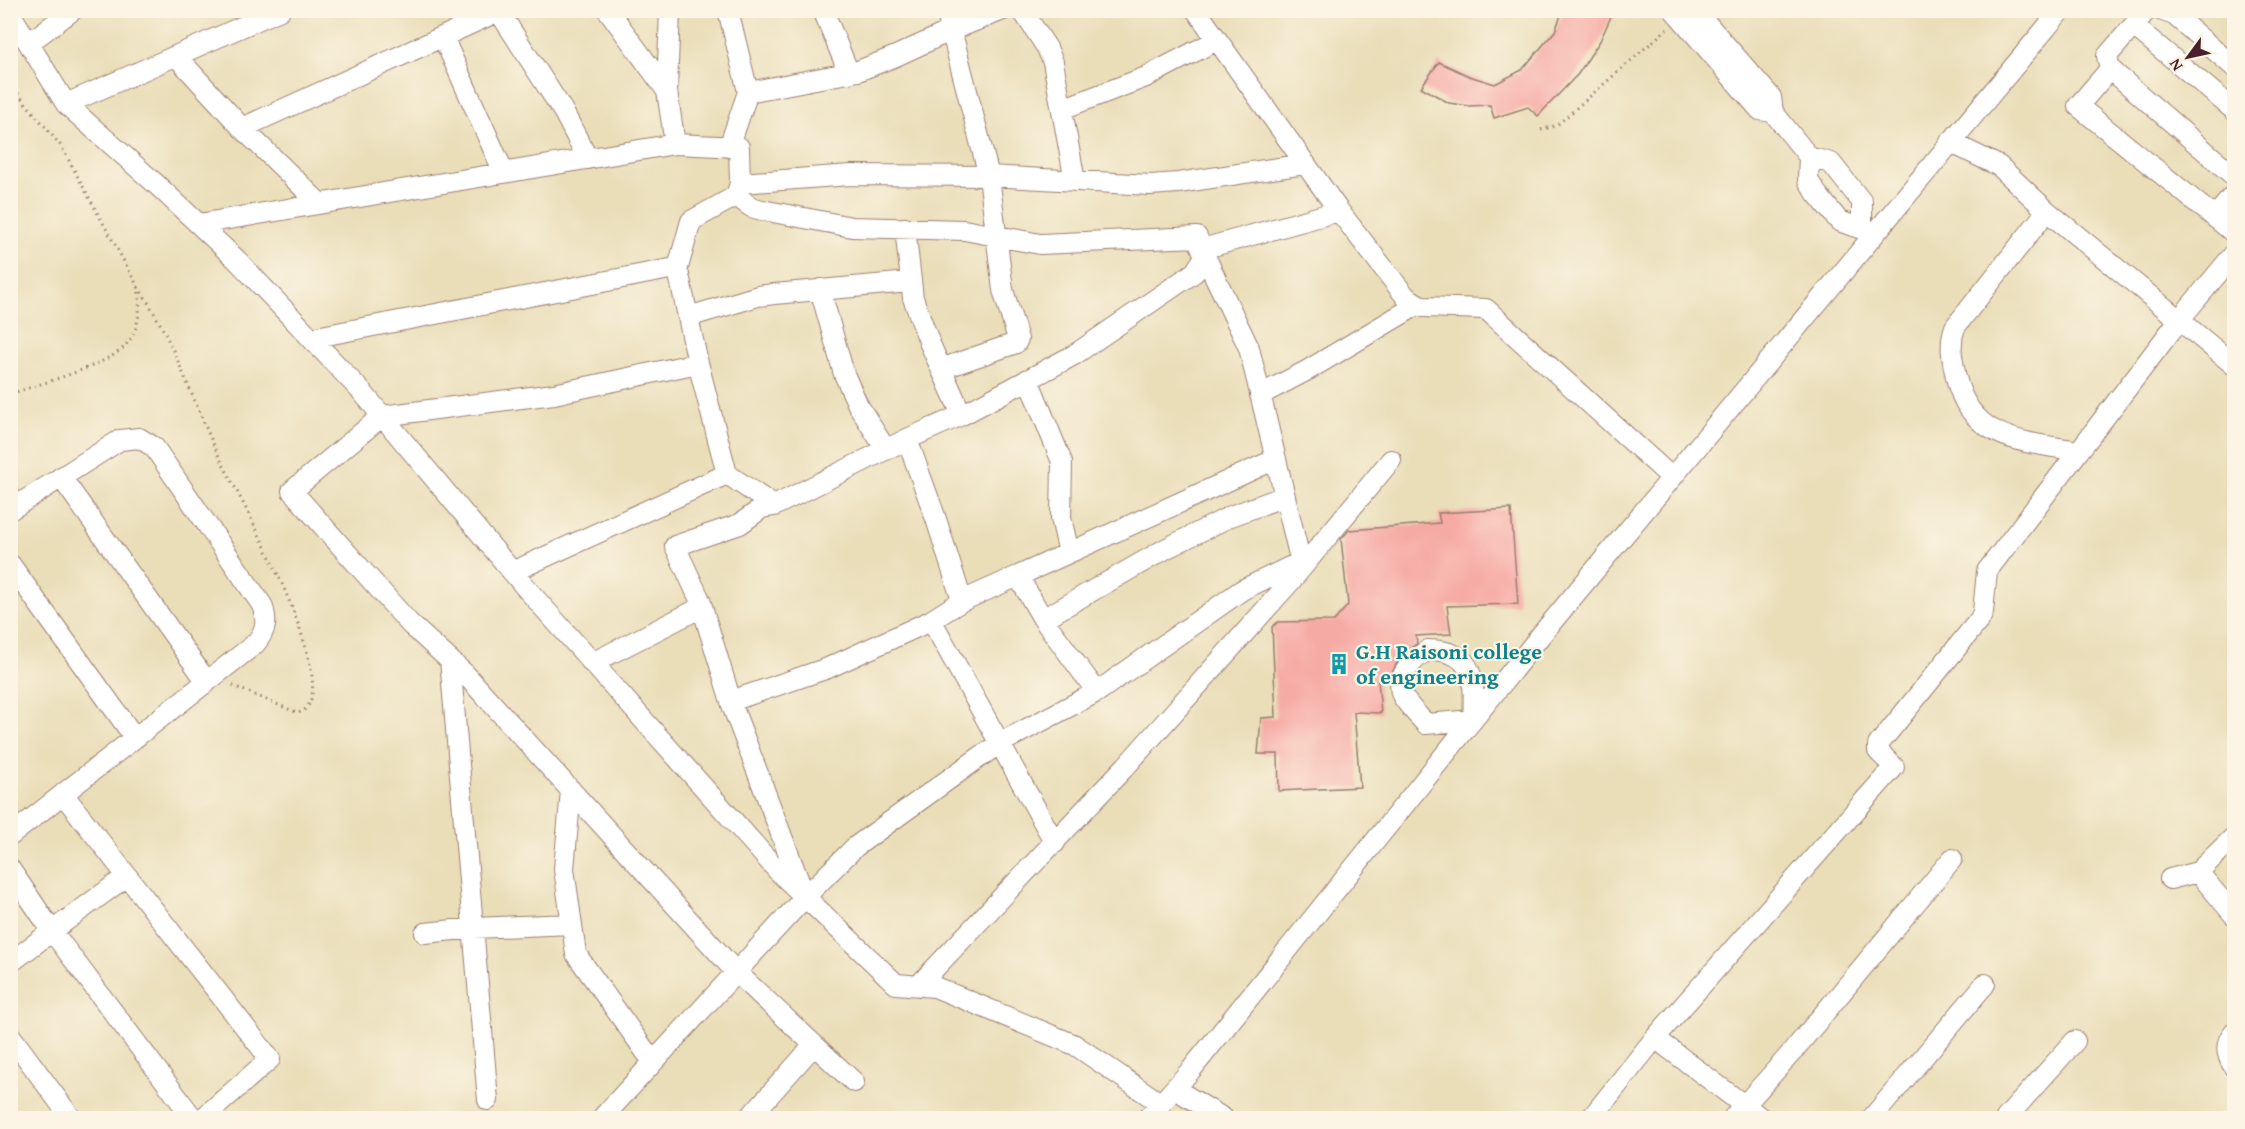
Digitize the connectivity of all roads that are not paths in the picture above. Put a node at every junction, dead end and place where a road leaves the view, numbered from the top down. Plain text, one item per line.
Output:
1 (73, 10) edge
2 (280, 10) edge
3 (608, 10) edge
4 (670, 10) edge
5 (728, 10) edge
6 (823, 10) edge
7 (1003, 10) edge
8 (1022, 10) edge
9 (1196, 10) edge
10 (2061, 10) edge
11 (2147, 10) edge
12 (2160, 10) edge
13 (498, 11) edge
14 (10, 13) edge
15 (1682, 13) edge
16 (949, 20) edge
17 (2134, 26) junction
18 (443, 37) junction
19 (1217, 40) junction
20 (30, 42) junction
21 (177, 57) junction
22 (2235, 67) edge
23 (2110, 69) junction
24 (849, 73) junction
25 (667, 91) junction
26 (748, 92) junction
27 (66, 104) junction
28 (1062, 109) junction
29 (2235, 110) edge
30 (242, 128) junction
31 (1950, 142) junction
32 (675, 144) junction
33 (729, 147) junction
34 (1809, 157) junction
35 (588, 159) junction
36 (1305, 164) junction
37 (504, 173) junction
38 (989, 176) junction
39 (2235, 176) edge
40 (1076, 181) junction
41 (738, 189) junction
42 (2235, 194) edge
43 (319, 203) junction
44 (1339, 211) junction
45 (2047, 211) junction
46 (2215, 217) junction
47 (199, 224) junction
48 (904, 228) junction
49 (1867, 233) junction
50 (2235, 233) edge
51 (997, 236) junction
52 (1203, 252) junction
53 (2235, 254) edge
54 (677, 271) junction
55 (910, 282) junction
56 (820, 289) junction
57 (1417, 305) junction
58 (688, 317) junction
59 (2180, 319) junction
60 (311, 338) junction
61 (698, 363) junction
62 (2235, 365) edge
63 (941, 369) junction
64 (1028, 379) junction
65 (1260, 395) junction
66 (962, 415) junction
67 (382, 416) junction
68 (907, 439) junction
69 (886, 450) junction
70 (2079, 451) junction
71 (1276, 459) junction
72 (1391, 460) dead end
73 (727, 474) junction
74 (61, 477) junction
75 (1672, 478) junction
76 (1285, 496) junction
77 (774, 506) junction
78 (10, 510) edge
79 (1069, 553) junction
80 (10, 564) edge
81 (1301, 565) junction
82 (512, 572) junction
83 (1018, 576) junction
84 (962, 601) junction
85 (702, 607) junction
86 (1043, 619) junction
87 (930, 621) junction
88 (450, 660) junction
89 (592, 663) junction
90 (210, 680) junction
91 (1097, 692) junction
92 (731, 701) junction
93 (135, 738) junction
94 (1000, 743) junction
95 (571, 790) junction
96 (63, 794) junction
97 (10, 836) edge
98 (2235, 837) edge
99 (1055, 843) junction
100 (1952, 860) dead end
101 (10, 869) edge
102 (2198, 872) junction
103 (127, 876) junction
104 (2170, 879) dead end
105 (805, 897) junction
106 (2235, 915) edge
107 (572, 924) junction
108 (473, 928) junction
109 (52, 931) junction
110 (425, 933) dead end
111 (10, 963) edge
112 (736, 972) junction
113 (1985, 984) dead end
114 (918, 986) junction
115 (2235, 1032) edge
116 (10, 1035) edge
117 (1655, 1038) junction
118 (2075, 1041) dead end
119 (814, 1045) junction
120 (654, 1062) junction
121 (2235, 1067) edge
122 (854, 1082) dead end
123 (1176, 1089) junction
124 (488, 1100) dead end
125 (1154, 1111) edge
126 (1739, 1112) edge
127 (1592, 1118) edge
128 (71, 1119) edge
129 (193, 1119) edge
130 (203, 1119) edge
131 (602, 1119) edge
132 (749, 1119) edge
133 (1223, 1119) edge
134 (1761, 1119) edge
135 (1872, 1119) edge
136 (2006, 1119) edge

1 - 20 street
2 - 21 street
3 - 25 street
4 - 25 street
5 - 26 street
6 - 24 street
7 - 16 street
8 - 28 street
9 - 19 street
10 - 31 street
11 - 17 street
12 - 22 street
13 - 18 street
13 - 35 street
14 - 20 street
15 - 34 street
16 - 24 street
16 - 38 street
17 - 23 street
17 - 29 street
18 - 30 street
18 - 37 street
19 - 28 street
19 - 36 street
20 - 27 street
21 - 27 street
21 - 30 street
23 - 39 street
23 - 46 street
24 - 26 street
25 - 32 street
26 - 33 street
27 - 47 street
28 - 40 street
30 - 43 street
31 - 45 street
31 - 49 street
32 - 33 street
32 - 35 street
33 - 41 street
34 - 49 street
34 - 49 street
35 - 37 street
36 - 40 street
36 - 44 street
37 - 43 street
38 - 40 street
38 - 41 street
38 - 51 street
41 - 48 street
41 - 54 street
42 - 46 street
43 - 47 street
44 - 52 street
44 - 57 street
45 - 59 street
45 - 70 street
46 - 50 street
47 - 60 street
48 - 51 street
48 - 55 street
49 - 75 street
51 - 52 street
51 - 63 street
52 - 64 street
52 - 65 street
53 - 59 street
54 - 58 street
54 - 60 street
55 - 56 street
55 - 63 street
56 - 58 street
56 - 69 street
57 - 65 street
57 - 75 street
58 - 61 street
59 - 62 street
59 - 70 street
60 - 67 street
61 - 67 street
61 - 73 street
63 - 66 street
64 - 66 street
64 - 79 street
65 - 71 street
66 - 68 street
67 - 82 street
67 - 88 street
68 - 69 street
68 - 84 street
69 - 77 street
70 - 117 street
71 - 76 street
71 - 79 street
72 - 81 street
73 - 77 street
73 - 82 street
74 - 78 street
74 - 90 street
74 - 90 street
75 - 123 street
76 - 81 street
76 - 86 street
77 - 85 street
79 - 83 street
80 - 93 street
81 - 91 street
81 - 99 street
82 - 89 street
83 - 84 street
83 - 86 street
84 - 87 street
85 - 89 street
85 - 92 street
86 - 91 street
87 - 92 street
87 - 94 street
88 - 95 street
88 - 108 street
89 - 105 street
90 - 93 street
91 - 94 street
92 - 105 street
93 - 96 street
94 - 99 street
94 - 105 street
95 - 107 street
95 - 112 street
96 - 97 street
96 - 103 street
98 - 102 street
99 - 114 street
100 - 126 street
101 - 109 street
102 - 104 street
102 - 106 street
103 - 109 street
103 - 130 street
105 - 112 street
105 - 114 street
107 - 108 street
107 - 120 street
108 - 110 street
108 - 124 street
109 - 111 street
109 - 129 street
112 - 119 street
112 - 120 street
113 - 135 street
114 - 125 street
115 - 121 street
116 - 128 street
117 - 126 street
117 - 127 street
118 - 136 street
119 - 122 street
119 - 132 street
120 - 131 street
123 - 125 street
123 - 133 street
126 - 134 street

